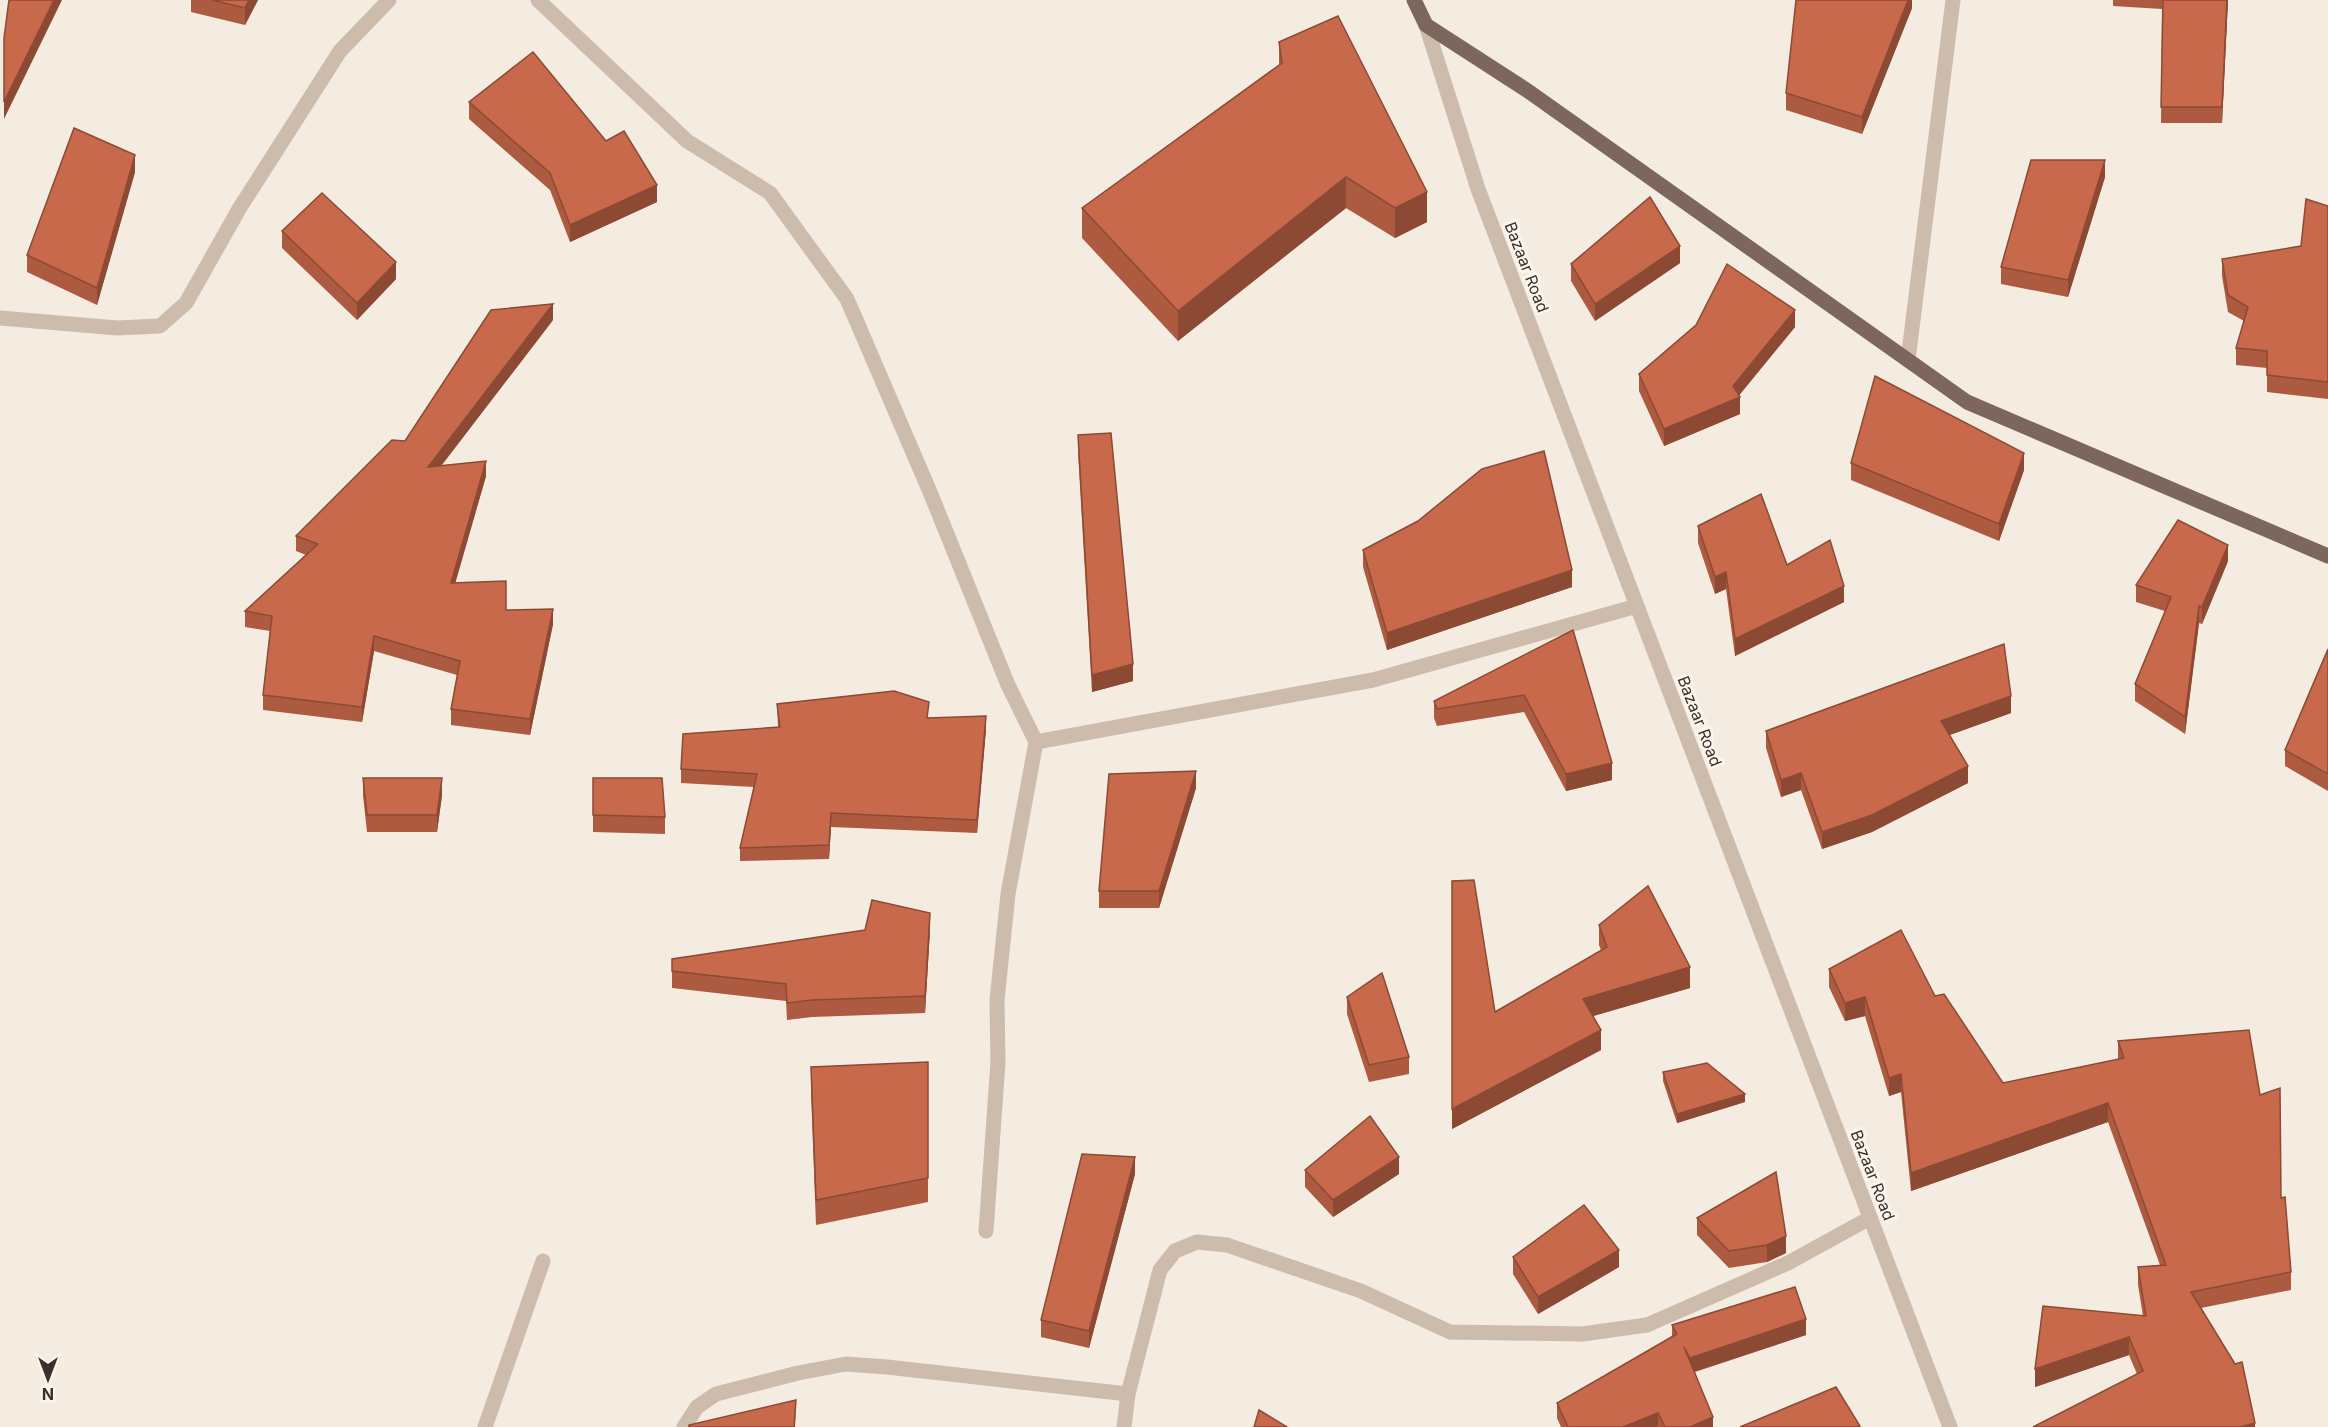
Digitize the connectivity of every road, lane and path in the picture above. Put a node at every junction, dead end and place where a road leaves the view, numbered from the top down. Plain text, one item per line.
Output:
1 (389, 0) edge
2 (538, 0) edge
3 (1414, 0) edge
4 (1953, 0) edge
5 (1426, 25) junction
6 (0, 318) edge
7 (1908, 360) junction
8 (2328, 556) edge
9 (1637, 606) junction
10 (1036, 742) junction
11 (1870, 1218) junction
12 (986, 1231) dead end
13 (543, 1261) dead end
14 (1128, 1394) junction
15 (485, 1427) edge
16 (684, 1427) edge
17 (1124, 1427) edge
18 (1950, 1427) edge

1 - 6 street
2 - 10 street
3 - 5 main road
4 - 7 street
5 - 7 main road
5 - 9 street, Bazaar Road
7 - 8 main road
9 - 10 street
9 - 11 street, Bazaar Road
10 - 12 street
11 - 14 street
11 - 18 street, Bazaar Road
13 - 15 street
14 - 16 street
14 - 17 street

